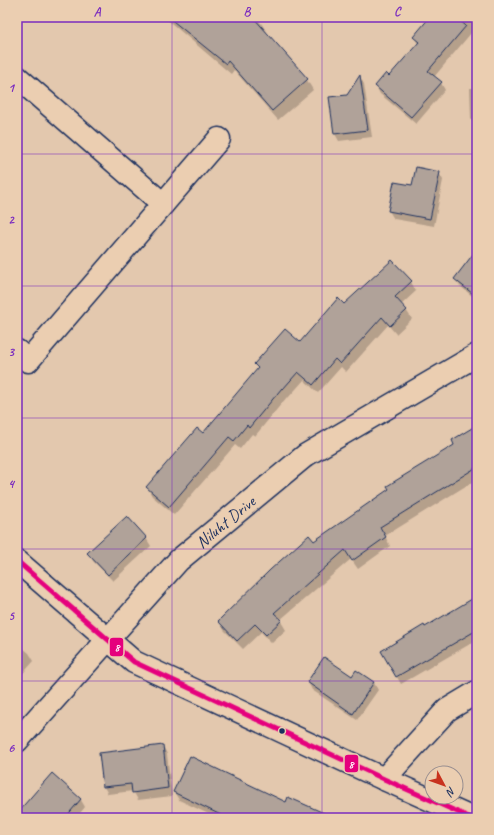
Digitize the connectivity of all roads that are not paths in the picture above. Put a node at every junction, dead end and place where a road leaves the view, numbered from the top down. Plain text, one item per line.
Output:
1 (17, 77) edge
2 (219, 139) dead end
3 (163, 204) junction
4 (17, 351) edge
5 (477, 355) edge
6 (17, 561) edge
7 (108, 639) junction
8 (477, 692) edge
9 (17, 741) edge
10 (384, 779) junction
11 (471, 818) edge

1 - 3 street
2 - 3 street
3 - 4 street
5 - 7 street, Niluht Drive
6 - 7 street
7 - 9 street, Niluht Drive
7 - 10 street
8 - 10 street
10 - 11 street

